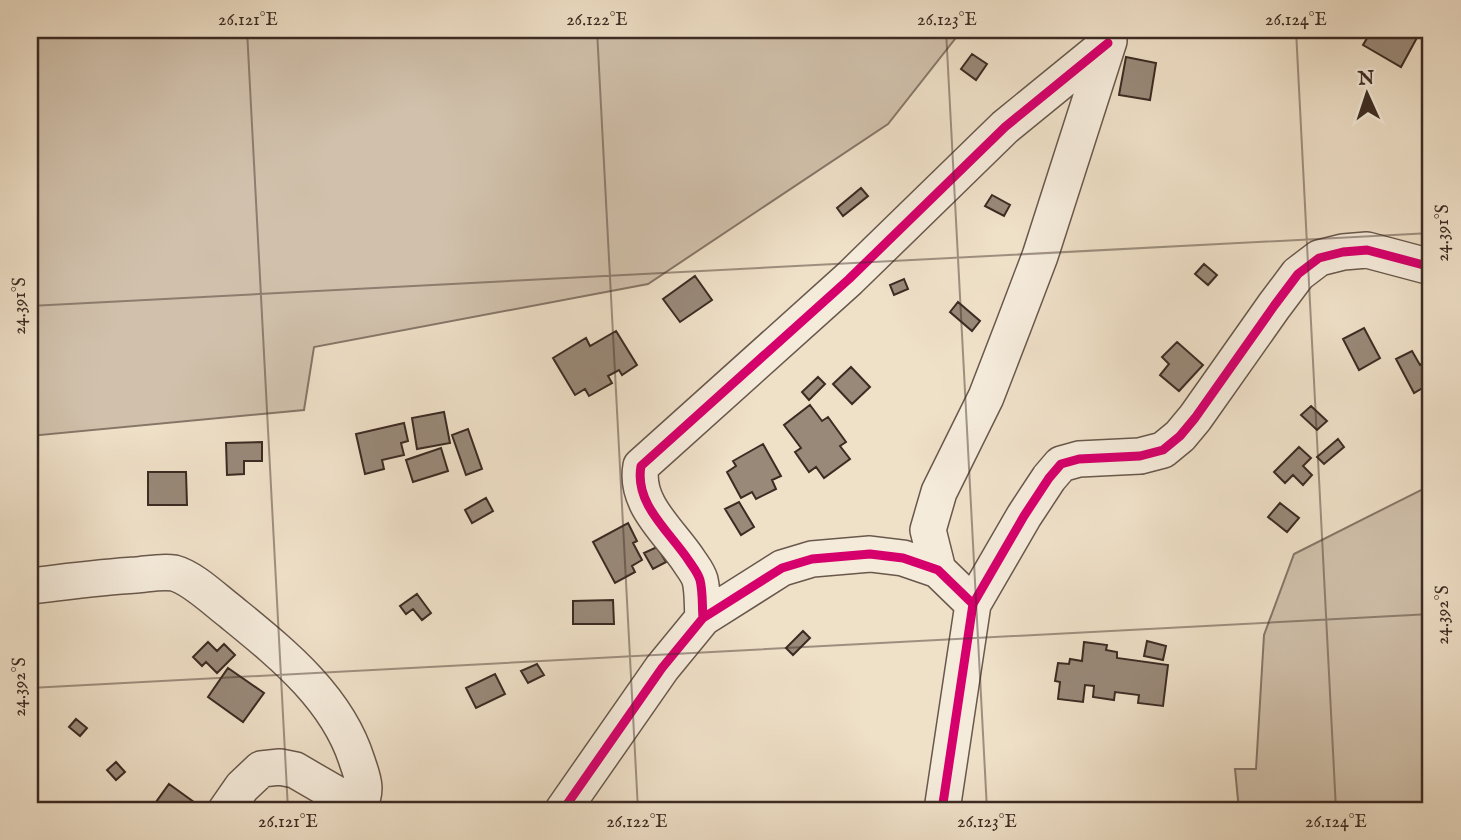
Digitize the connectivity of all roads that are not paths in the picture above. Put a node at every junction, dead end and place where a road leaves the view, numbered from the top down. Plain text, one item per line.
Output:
1 (1111, 36) edge
2 (1431, 267) edge
3 (938, 570) junction
4 (30, 586) edge
5 (974, 604) junction
6 (704, 618) junction
7 (361, 808) edge
8 (226, 810) edge
9 (563, 810) edge
10 (942, 810) edge

1 - 3 street
1 - 6 street
2 - 5 street
3 - 5 street
3 - 6 street
4 - 7 street
5 - 10 street
6 - 9 street
7 - 8 street

